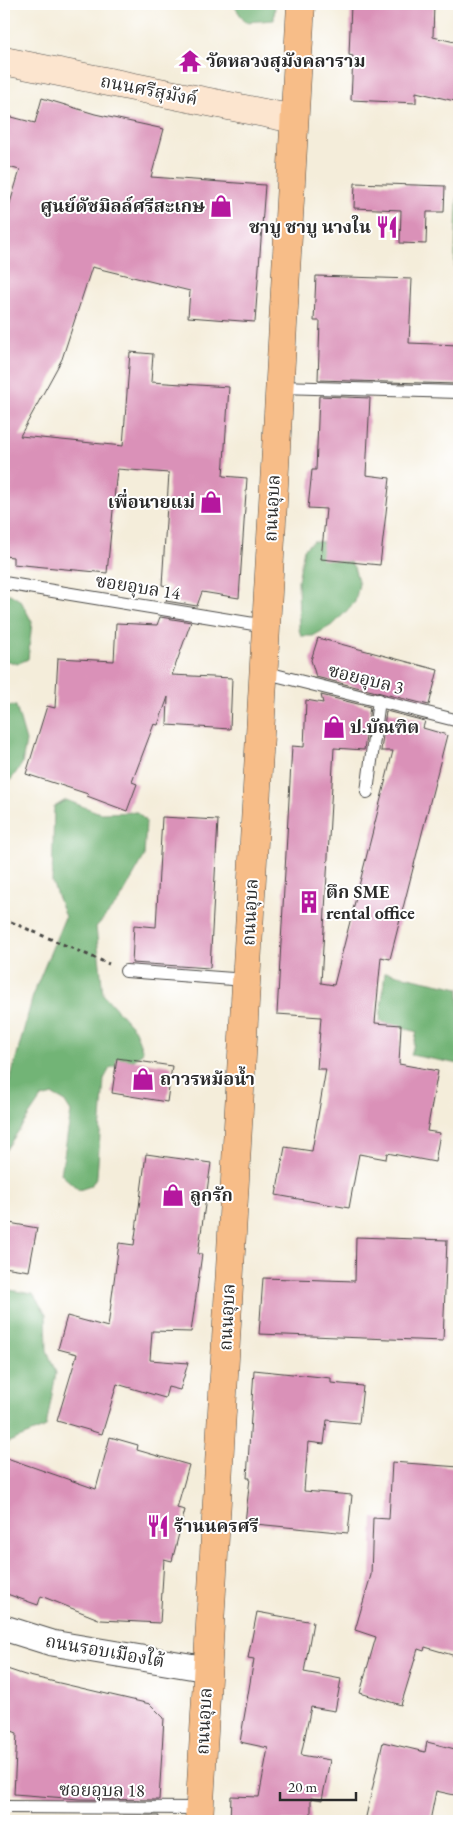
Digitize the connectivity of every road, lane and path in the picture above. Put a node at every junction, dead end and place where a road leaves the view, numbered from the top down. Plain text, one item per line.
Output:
1 (301, 4) edge
2 (4, 61) edge
3 (294, 119) junction
4 (279, 387) junction
5 (459, 392) edge
6 (4, 583) edge
7 (266, 626) junction
8 (263, 672) junction
9 (379, 700) junction
10 (459, 721) edge
11 (366, 792) dead end
12 (4, 919) edge
13 (126, 971) joint
14 (246, 980) junction
15 (4, 1628) edge
16 (207, 1669) junction
17 (4, 1807) edge
18 (199, 1815) edge

1 - 3 main road, ถนนอุบล
2 - 3 street, ถนนศรีสุมังค์
3 - 4 main road, ถนนอุบล
4 - 5 lane
4 - 7 main road, ถนนอุบล
6 - 7 lane, ซอยอุบล 14
7 - 8 main road, ถนนอุบล
8 - 9 lane, ซอยอุบล 3
8 - 14 main road, ถนนอุบล
9 - 10 lane, ซอยอุบล 3
9 - 11 lane
12 - 13 path
13 - 14 lane
14 - 16 main road, ถนนอุบล
15 - 16 street, ถนนรอบเมืองใต้
16 - 18 main road, ถนนอุบล
17 - 18 lane, ซอยอุบล 18

